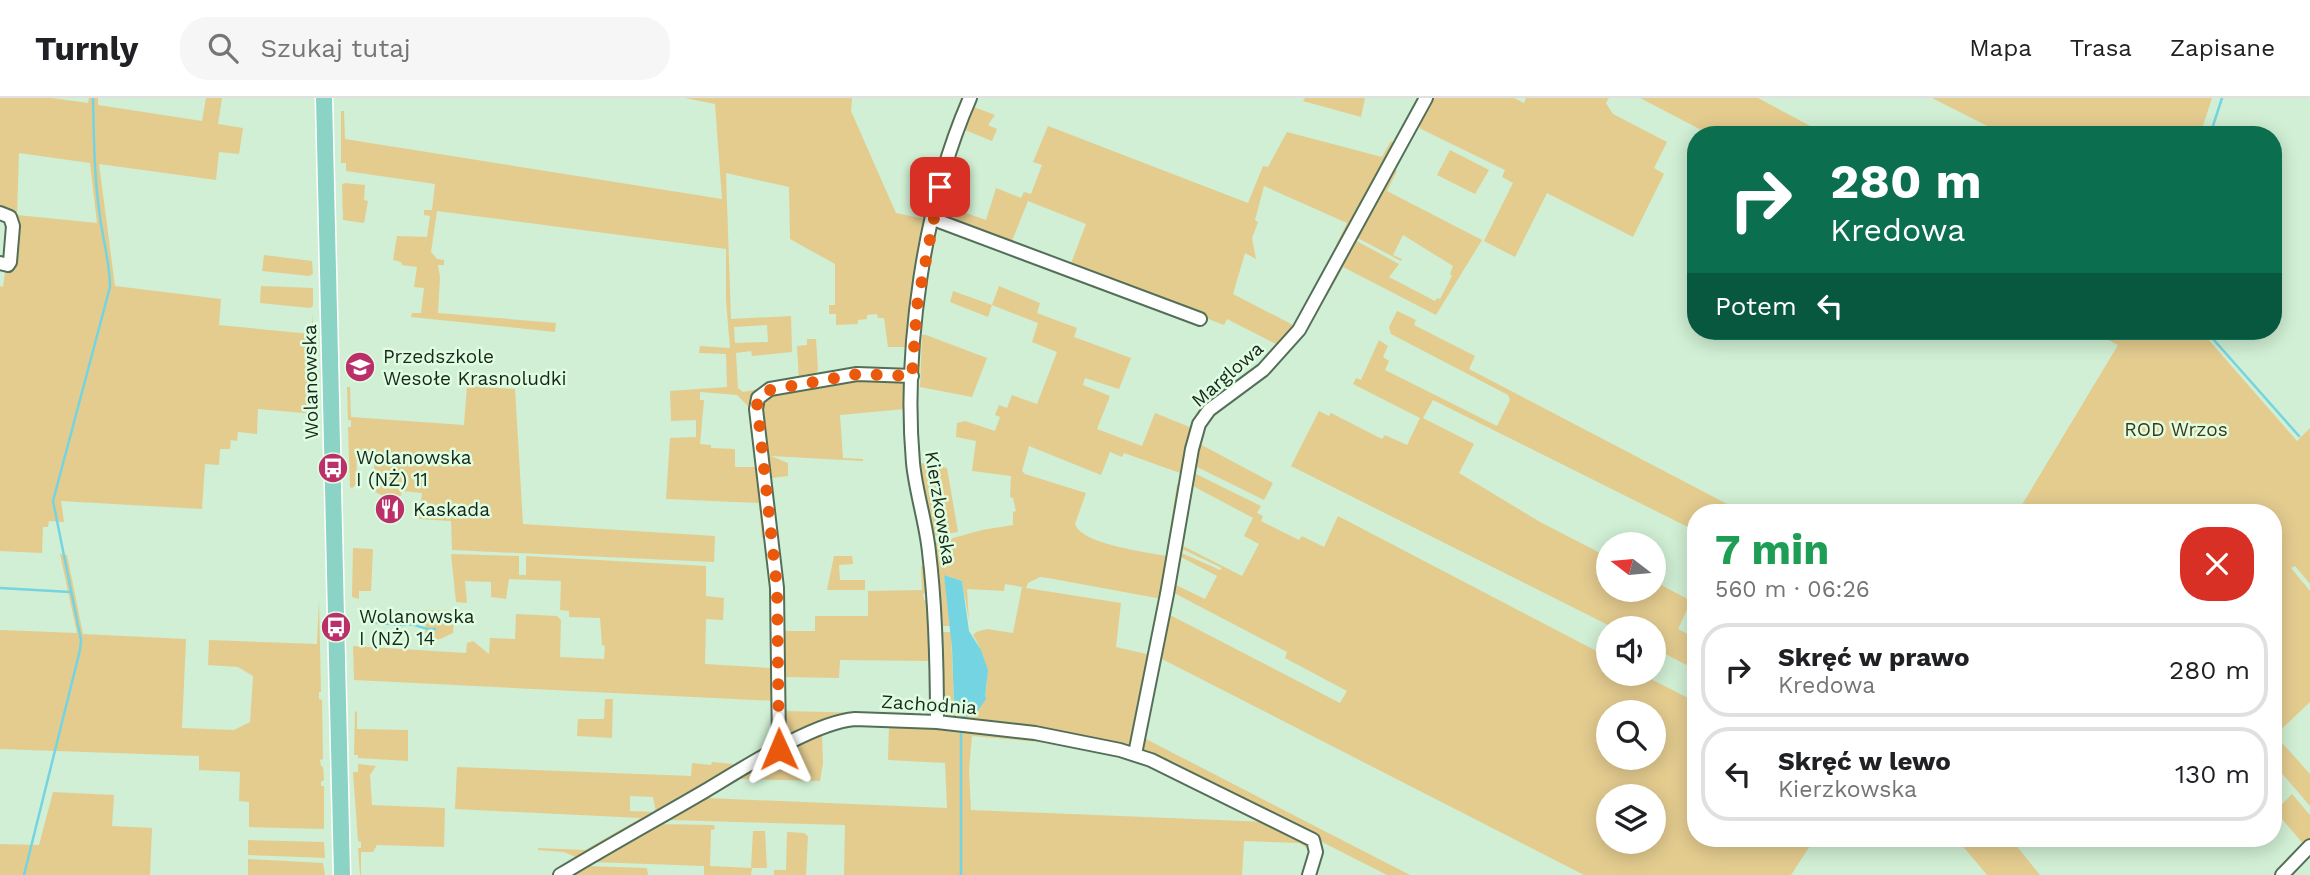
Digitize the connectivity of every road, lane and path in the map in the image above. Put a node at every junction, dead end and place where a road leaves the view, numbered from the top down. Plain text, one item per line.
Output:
1 (324, 98) edge
2 (970, 98) edge
3 (1426, 98) edge
4 (0, 213) edge
5 (933, 219) junction
6 (2, 264) edge
7 (1200, 319) dead end
8 (912, 376) junction
9 (937, 722) junction
10 (779, 749) junction
11 (1135, 754) junction
12 (2310, 846) edge
13 (342, 875) edge
14 (560, 875) edge
15 (1309, 875) edge
16 (2282, 875) edge

1 - 13 main road, Wolanowska
2 - 5 street, Kierzkowska
3 - 11 street, Marglowa
4 - 6 street
5 - 7 street
5 - 8 street, Kierzkowska
8 - 9 street, Kierzkowska
8 - 10 street
9 - 10 street, Zachodnia
9 - 11 street, Zachodnia
10 - 14 street, Zachodnia
11 - 15 street, Zachodnia
12 - 16 street

